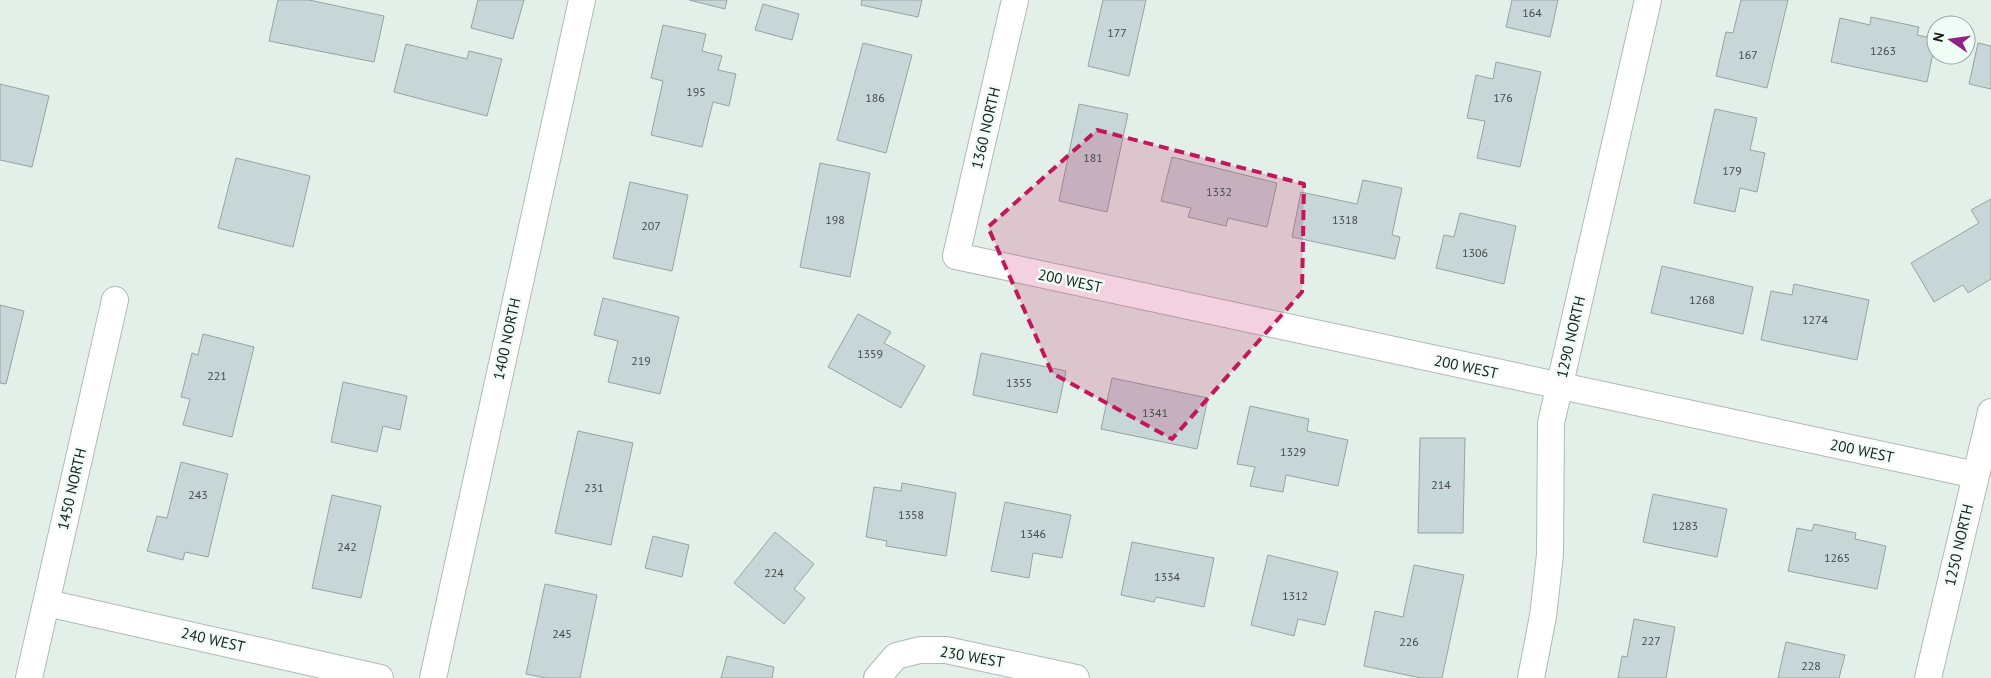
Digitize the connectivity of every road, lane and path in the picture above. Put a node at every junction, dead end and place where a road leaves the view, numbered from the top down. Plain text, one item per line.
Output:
1 (582, 0) edge
2 (1015, 0) edge
3 (1648, 0) edge
4 (956, 256) joint
5 (115, 300) dead end
6 (1559, 386) junction
7 (1991, 412) edge
8 (1976, 476) junction
9 (47, 603) junction
10 (29, 678) edge
11 (380, 678) edge
12 (432, 678) edge
13 (877, 678) edge
14 (1076, 678) edge
15 (1531, 678) edge
16 (1928, 678) edge

1 - 12 street, 1400 NORTH
2 - 4 street, 1360 NORTH
3 - 6 street, 1290 NORTH
4 - 6 street, 200 WEST
5 - 9 street, 1450 NORTH
6 - 8 street, 200 WEST
6 - 15 street, 1290 NORTH
7 - 8 street, 1250 NORTH
8 - 16 street, 1250 NORTH
9 - 10 street, 1450 NORTH
9 - 11 street, 240 WEST
13 - 14 street, 230 WEST

